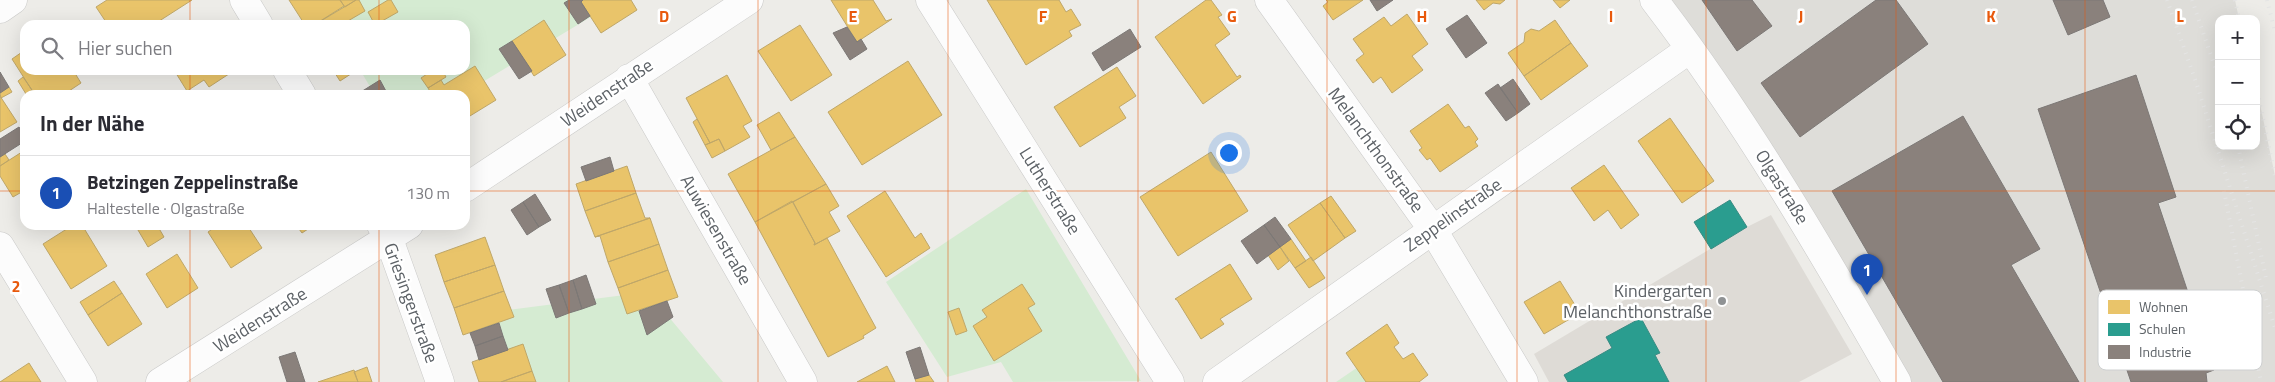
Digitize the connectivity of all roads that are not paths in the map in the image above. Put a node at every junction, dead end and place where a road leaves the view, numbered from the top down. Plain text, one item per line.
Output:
1 (13, 0) edge
2 (244, 0) edge
3 (749, 0) edge
4 (930, 0) edge
5 (1269, 0) edge
6 (1654, 0) edge
7 (0, 9) edge
8 (256, 20) edge
9 (1690, 49) junction
10 (290, 75) edge
11 (629, 78) junction
12 (299, 90) edge
13 (470, 185) edge
14 (393, 230) edge
15 (1433, 230) junction
16 (0, 246) edge
17 (83, 382) edge
18 (160, 382) edge
19 (440, 382) edge
20 (803, 382) edge
21 (1170, 382) edge
22 (1217, 382) edge
23 (1524, 382) edge
24 (1897, 382) edge

1 - 7 street
2 - 8 street
3 - 11 street, Weidenstraße
4 - 21 street, Lutherstraße
5 - 15 street, Melanchthonstraße
6 - 9 street, Olgastraße
9 - 15 street, Zeppelinstraße
9 - 24 street, Olgastraße
10 - 12 street
11 - 13 street, Weidenstraße
11 - 20 street, Auwiesenstraße
14 - 18 street, Weidenstraße
14 - 19 street, Griesingerstraße
15 - 22 street, Zeppelinstraße
15 - 23 street, Melanchthonstraße
16 - 17 street

